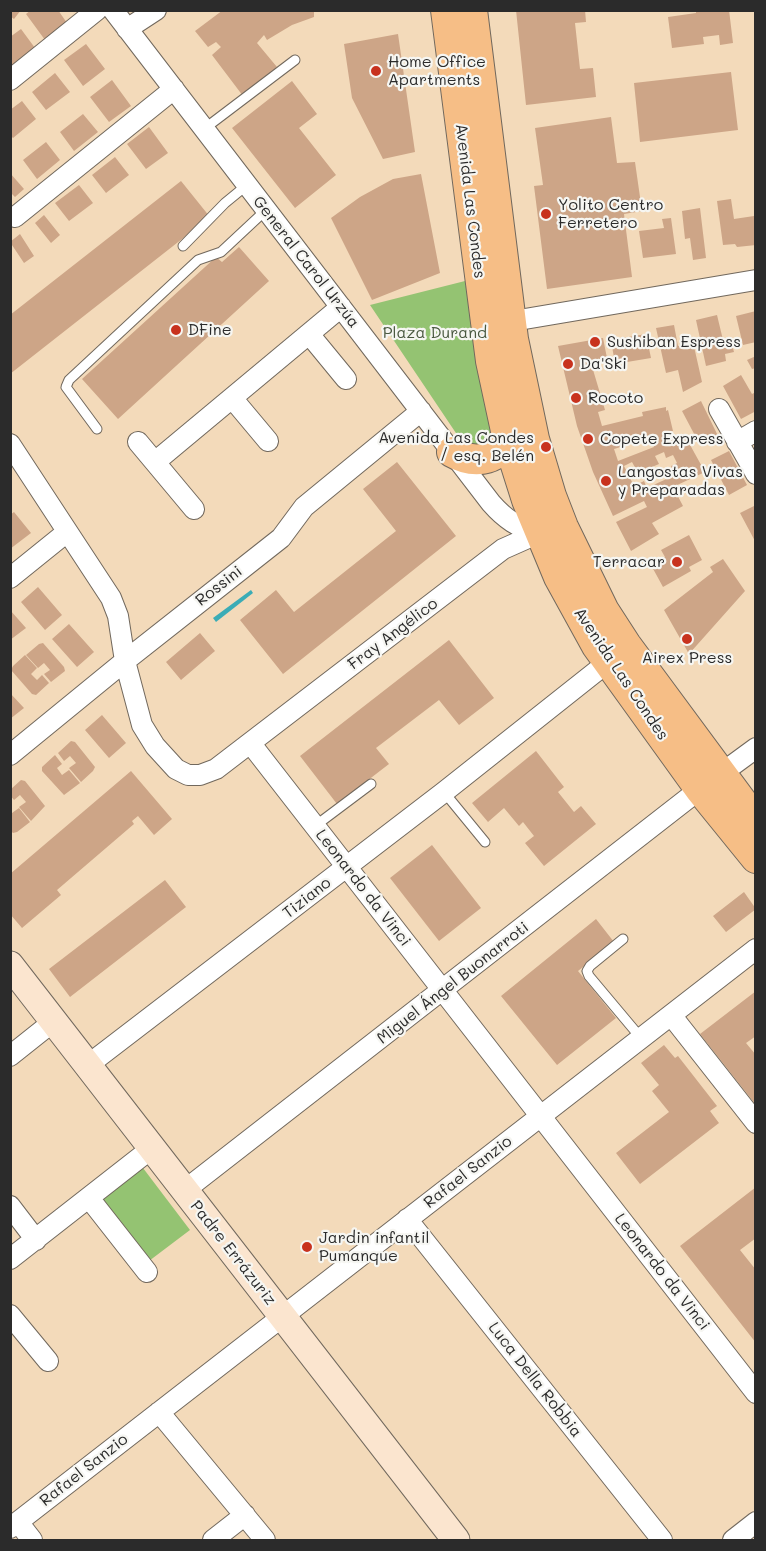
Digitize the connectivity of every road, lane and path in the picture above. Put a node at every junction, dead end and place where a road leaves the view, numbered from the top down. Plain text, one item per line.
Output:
1 (97, 10) edge
2 (113, 10) edge
3 (156, 10) edge
4 (446, 10) edge
5 (472, 10) edge
6 (127, 29) junction
7 (295, 60) dead end
8 (10, 80) edge
9 (174, 89) junction
10 (204, 129) junction
11 (247, 185) junction
12 (266, 210) junction
13 (15, 217) dead end
14 (183, 246) dead end
15 (756, 280) edge
16 (341, 307) junction
17 (498, 324) junction
18 (309, 334) junction
19 (346, 379) dead end
20 (232, 398) junction
21 (719, 409) dead end
22 (421, 411) junction
23 (97, 429) dead end
24 (756, 431) edge
25 (508, 440) junction
26 (268, 441) dead end
27 (138, 442) dead end
28 (737, 442) junction
29 (10, 444) edge
30 (452, 452) junction
31 (155, 462) junction
32 (756, 474) edge
33 (194, 509) dead end
34 (67, 532) junction
35 (539, 532) junction
36 (10, 578) edge
37 (125, 661) junction
38 (608, 662) junction
39 (251, 744) junction
40 (756, 748) edge
41 (10, 755) edge
42 (710, 782) junction
43 (371, 784) dead end
44 (444, 792) junction
45 (756, 821) edge
46 (315, 826) junction
47 (485, 842) dead end
48 (756, 858) edge
49 (347, 867) junction
50 (623, 939) dead end
51 (756, 949) edge
52 (10, 965) edge
53 (443, 990) junction
54 (671, 1015) junction
55 (54, 1022) junction
56 (641, 1038) junction
57 (10, 1056) edge
58 (88, 1065) junction
59 (540, 1116) junction
60 (756, 1123) edge
61 (152, 1148) junction
62 (185, 1190) junction
63 (89, 1198) junction
64 (10, 1206) edge
65 (407, 1220) junction
66 (36, 1240) junction
67 (10, 1259) edge
68 (147, 1272) dead end
69 (10, 1315) edge
70 (282, 1316) junction
71 (48, 1361) dead end
72 (756, 1393) edge
73 (159, 1412) junction
74 (245, 1515) junction
75 (756, 1522) edge
76 (14, 1525) edge
77 (32, 1540) edge
78 (213, 1540) edge
79 (265, 1540) edge
80 (456, 1540) edge
81 (662, 1540) edge
82 (733, 1540) edge

1 - 8 street
2 - 6 street, General Carol Urzúa
3 - 6 street
4 - 17 main road, Avenida Las Condes
5 - 17 main road, Avenida Las Condes
6 - 9 street, General Carol Urzúa
7 - 10 lane
9 - 10 street, General Carol Urzúa
9 - 13 street
10 - 11 street, General Carol Urzúa
11 - 12 street, General Carol Urzúa
11 - 14 lane
12 - 16 street, General Carol Urzúa
12 - 23 lane
15 - 17 street
16 - 18 street
16 - 22 street, General Carol Urzúa
17 - 25 main road, Avenida Las Condes
17 - 42 main road, Avenida Las Condes
18 - 19 street
18 - 20 street
20 - 26 street
20 - 31 street
21 - 28 street
22 - 30 street, General Carol Urzúa
22 - 37 street, Rossini
24 - 28 street
25 - 30 main road
25 - 35 main road, Avenida Las Condes
27 - 31 street
28 - 32 street
29 - 34 street
30 - 35 street, General Carol Urzúa
31 - 33 street
34 - 36 street
34 - 37 street
35 - 38 main road, Avenida Las Condes
35 - 39 street, Fray Angélico
37 - 39 street
37 - 41 street, Rossini
38 - 42 main road, Avenida Las Condes
38 - 44 street, Tiziano
39 - 46 street, Leonardo da Vinci
40 - 42 street, Miguel Ángel Buonarroti
42 - 45 main road, Avenida Las Condes
42 - 48 main road, Avenida Las Condes
42 - 53 street, Miguel Ángel Buonarroti
43 - 46 lane
44 - 47 lane
44 - 49 street, Tiziano
46 - 49 street, Leonardo da Vinci
49 - 53 street, Leonardo da Vinci
49 - 58 street, Tiziano
50 - 56 lane
51 - 54 street, Rafael Sanzio
52 - 55 street, Padre Errázuriz
53 - 59 street, Leonardo da Vinci
53 - 62 street, Miguel Ángel Buonarroti
54 - 56 street, Rafael Sanzio
54 - 60 street
55 - 57 street
55 - 58 street, Padre Errázuriz
56 - 59 street, Rafael Sanzio
58 - 61 street, Padre Errázuriz
59 - 65 street, Rafael Sanzio
59 - 72 street, Leonardo da Vinci
61 - 62 street, Padre Errázuriz
61 - 63 street
62 - 70 street, Padre Errázuriz
63 - 66 street
63 - 68 street
64 - 66 street
65 - 70 street, Rafael Sanzio
65 - 81 street, Luca Della Robbia
66 - 67 street
69 - 71 street
70 - 73 street, Rafael Sanzio
70 - 80 street, Padre Errázuriz
73 - 74 street
73 - 76 street, Rafael Sanzio
74 - 78 street
74 - 79 street
75 - 82 street
76 - 77 street

